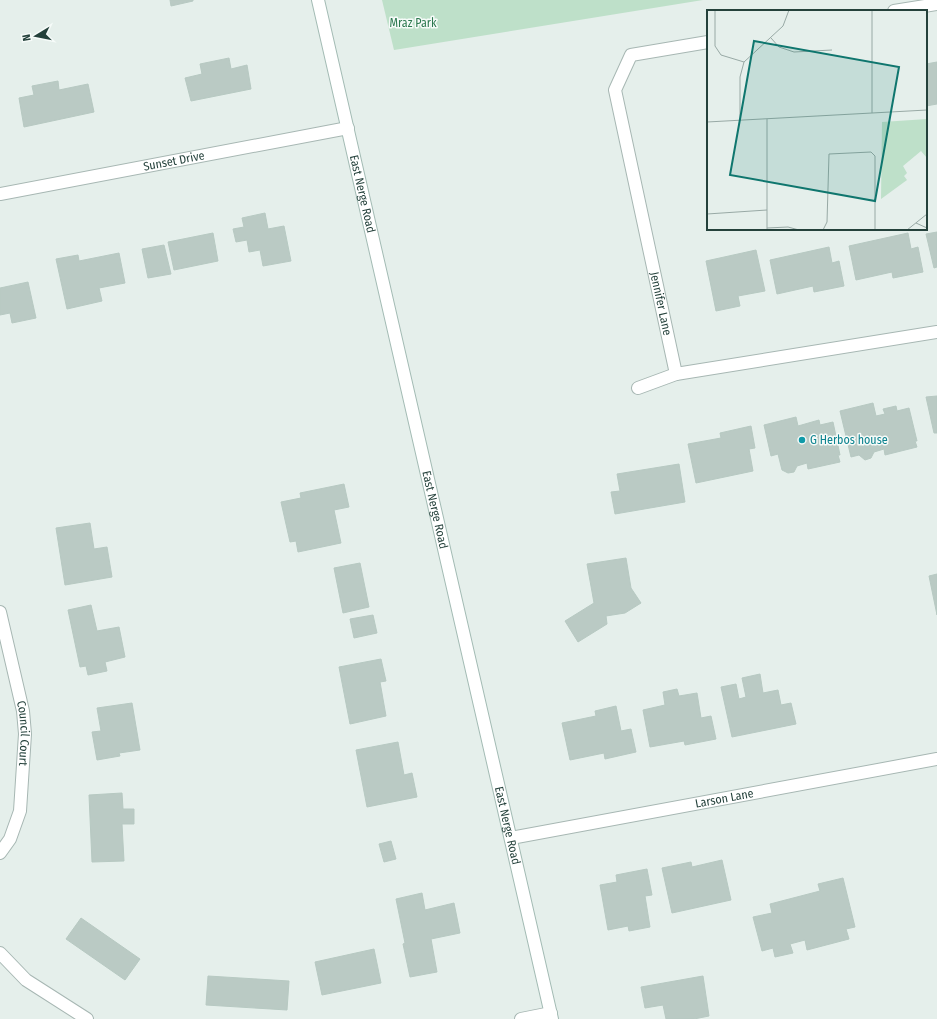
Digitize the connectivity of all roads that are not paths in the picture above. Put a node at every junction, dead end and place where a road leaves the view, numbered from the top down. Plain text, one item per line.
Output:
1 (318, 0) edge
2 (937, 4) edge
3 (900, 10) edge
4 (707, 42) edge
5 (348, 128) junction
6 (0, 194) edge
7 (937, 332) edge
8 (676, 374) junction
9 (638, 388) dead end
10 (0, 612) edge
11 (937, 760) edge
12 (511, 838) junction
13 (0, 853) edge
14 (0, 953) edge
15 (552, 1016) edge
16 (87, 1019) edge
17 (521, 1019) edge

1 - 5 street, East Nerge Road
2 - 3 street
4 - 8 street, Jennifer Lane
5 - 6 street, Sunset Drive
5 - 12 street, East Nerge Road
7 - 8 street
8 - 9 street
10 - 13 street, Council Court
11 - 12 street, Larson Lane
12 - 15 street, East Nerge Road
14 - 16 street
15 - 17 street

